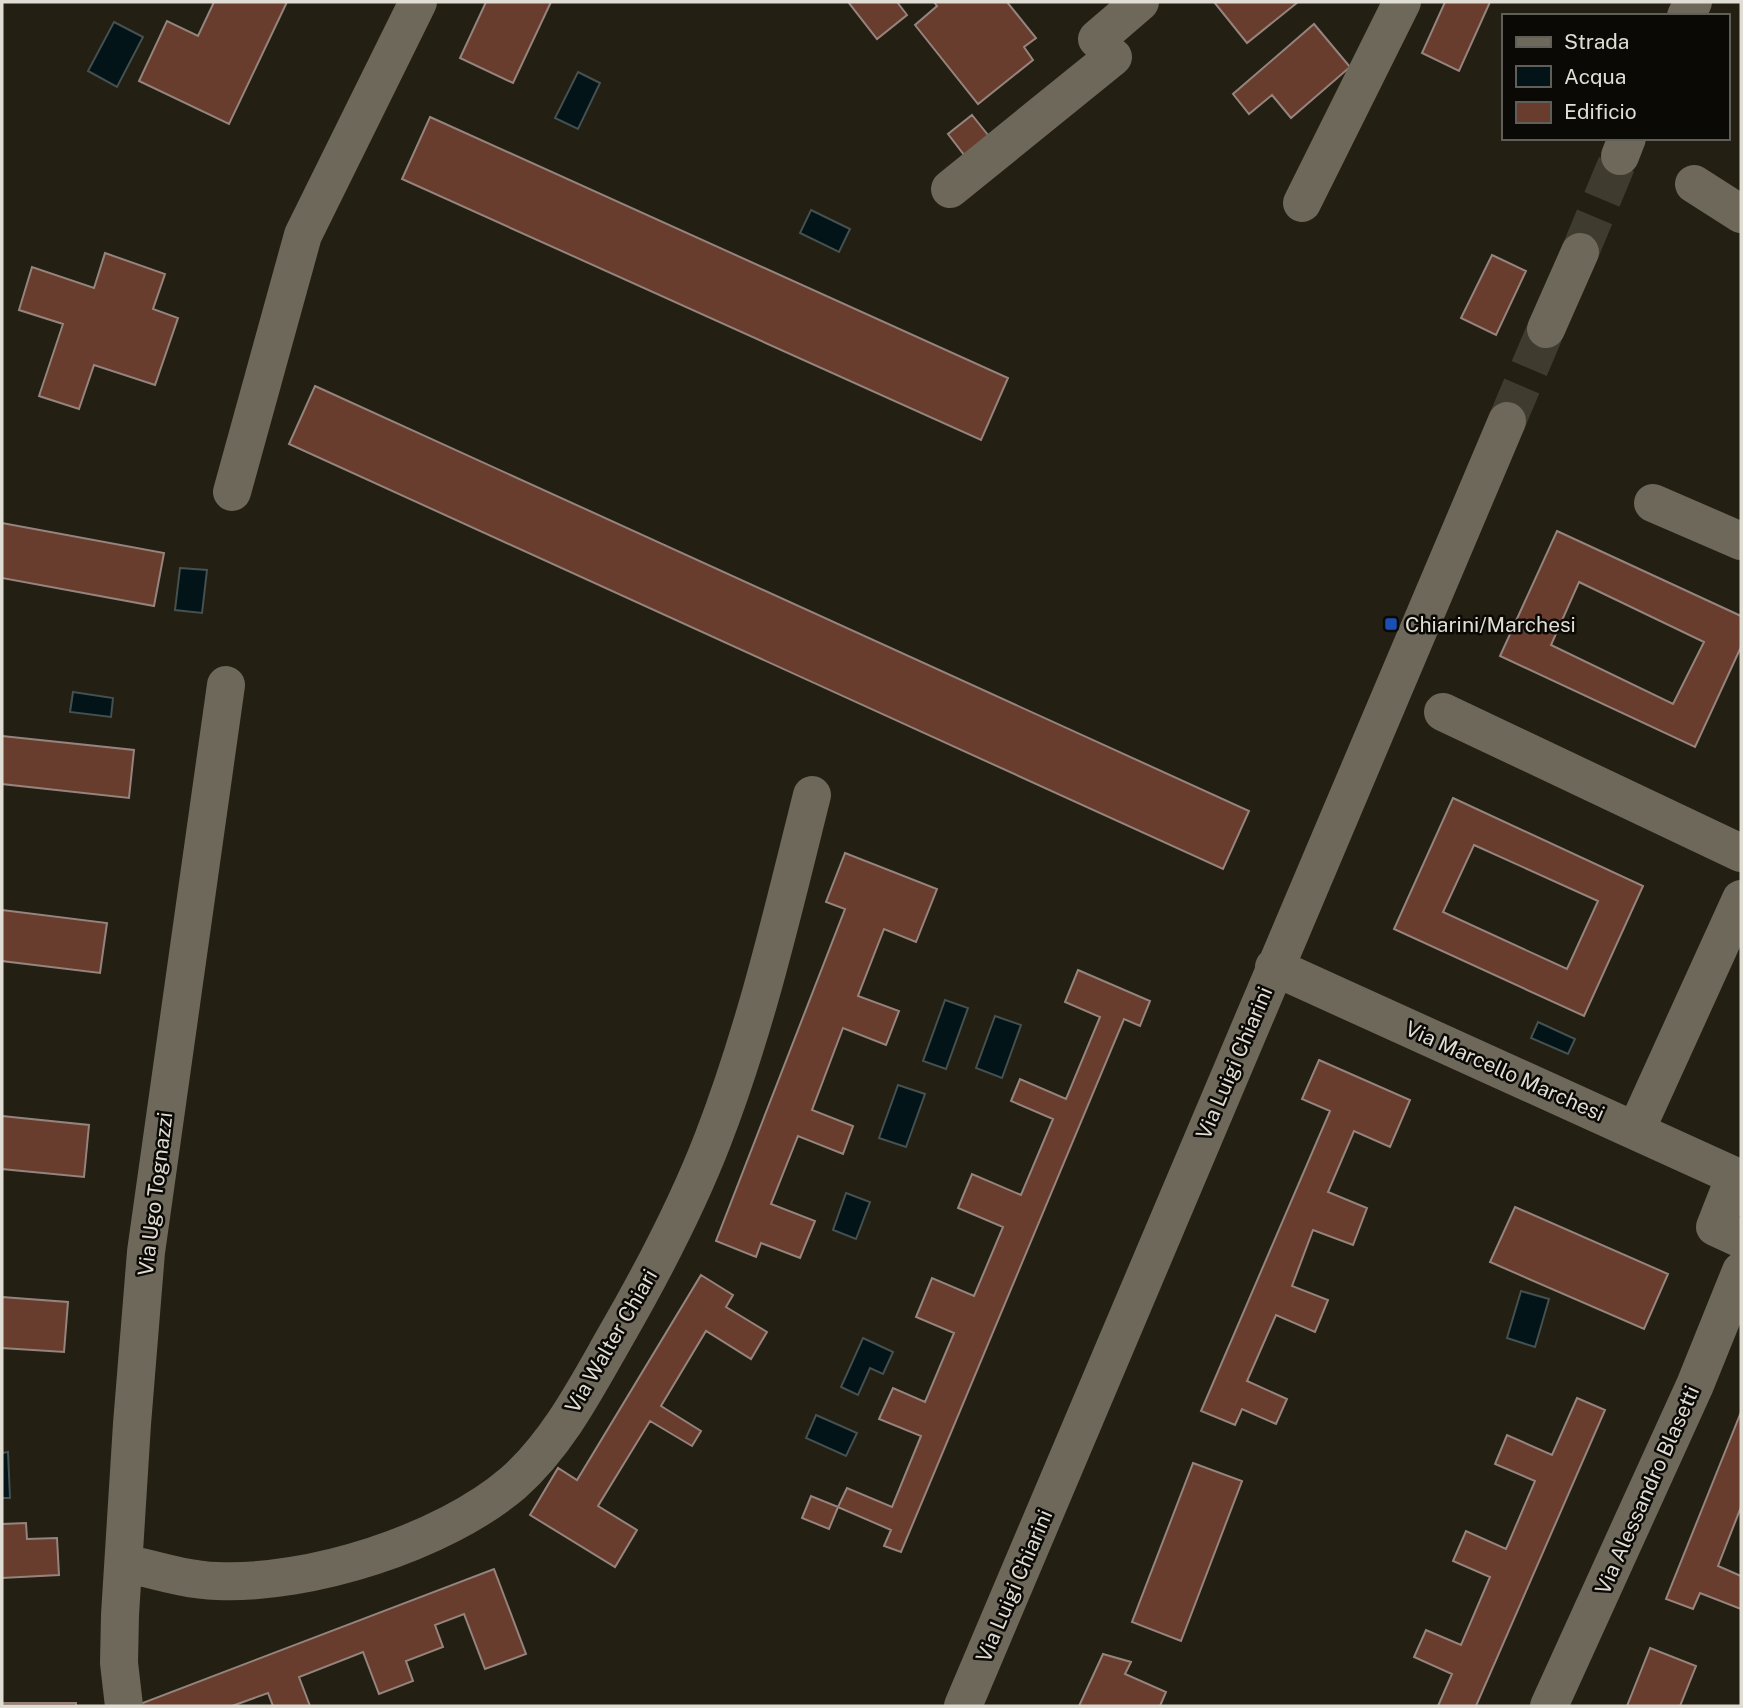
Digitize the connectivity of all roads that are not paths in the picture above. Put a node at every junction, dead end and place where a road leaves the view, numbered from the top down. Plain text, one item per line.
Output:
1 (418, 2) edge
2 (1140, 2) edge
3 (1402, 2) edge
4 (1694, 184) dead end
5 (950, 189) dead end
6 (1302, 203) dead end
7 (1741, 214) edge
8 (1580, 252) tunnel mouth
9 (1546, 329) tunnel mouth
10 (1507, 421) tunnel mouth
11 (232, 492) dead end
12 (1653, 503) dead end
13 (1741, 541) edge
14 (226, 685) dead end
15 (1443, 712) dead end
16 (812, 795) dead end
17 (1741, 853) edge
18 (1741, 899) edge
19 (1275, 967) junction
20 (1636, 1130) junction
21 (1738, 1177) edge
22 (1741, 1239) edge
23 (1741, 1271) edge
24 (125, 1563) junction
25 (124, 1706) edge
26 (963, 1706) edge
27 (1549, 1706) edge

1 - 11 street
2 - 5 street
3 - 6 street
4 - 7 street
8 - 9 street
10 - 19 street, Via Luigi Chiarini
12 - 13 street
14 - 24 street, Via Ugo Tognazzi
15 - 17 street
16 - 24 street, Via Walter Chiari
18 - 20 street
19 - 20 street, Via Marcello Marchesi
19 - 26 street, Via Luigi Chiarini
20 - 21 street, Via Marcello Marchesi
21 - 22 street, Via Marcello Marchesi
23 - 27 street, Via Alessandro Blasetti
24 - 25 street, Via Ugo Tognazzi

